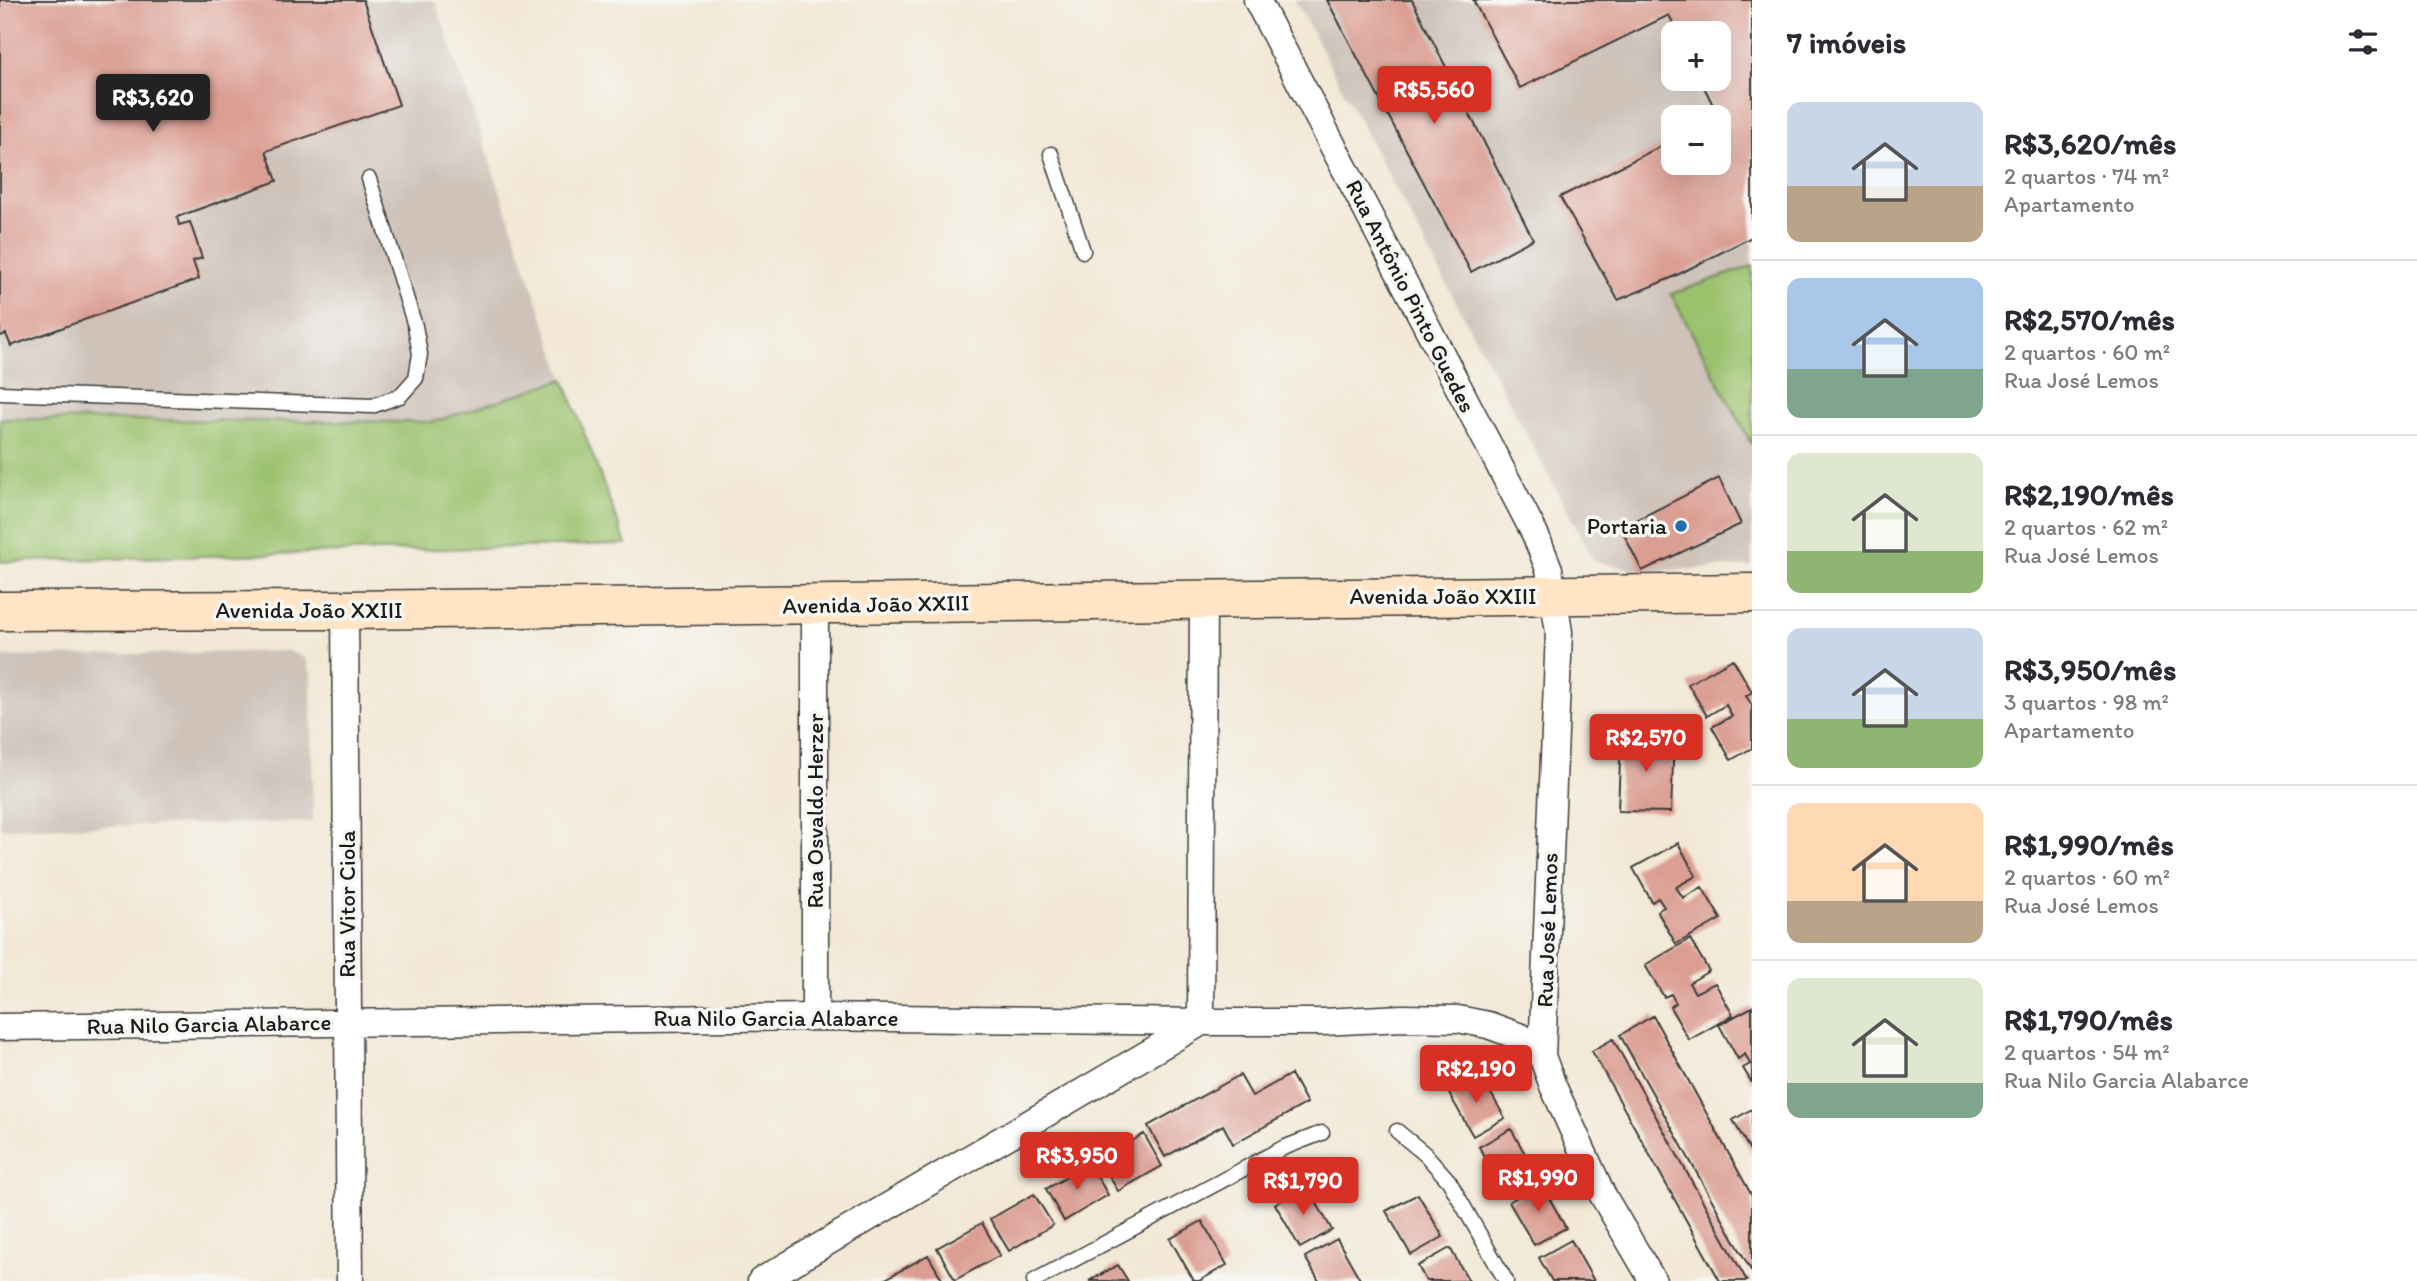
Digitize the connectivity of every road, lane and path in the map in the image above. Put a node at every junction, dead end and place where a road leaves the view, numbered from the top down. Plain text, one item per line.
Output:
1 (1258, 0) edge
2 (1051, 154) dead end
3 (369, 179) dead end
4 (1083, 251) dead end
5 (0, 393) edge
6 (1752, 593) edge
7 (1554, 595) junction
8 (1203, 599) junction
9 (815, 604) junction
10 (345, 610) junction
11 (0, 611) edge
12 (816, 1017) junction
13 (347, 1022) junction
14 (1201, 1022) junction
15 (0, 1027) edge
16 (1542, 1056) junction
17 (1397, 1131) dead end
18 (1322, 1133) dead end
19 (350, 1281) edge
20 (761, 1281) edge
21 (1034, 1281) edge
22 (1506, 1281) edge
23 (1653, 1281) edge

1 - 7 street, Rua Antônio Pinto Guedes
2 - 4 lane
3 - 5 lane
6 - 7 main road, Avenida João XXIII
7 - 8 main road, Avenida João XXIII
7 - 16 street, Rua José Lemos
8 - 9 main road, Avenida João XXIII
8 - 14 street
9 - 10 main road, Avenida João XXIII
9 - 12 street, Rua Osvaldo Herzer
10 - 11 main road, Avenida João XXIII
10 - 13 street, Rua Vitor Ciola
12 - 13 street, Rua Nilo Garcia Alabarce
12 - 14 street, Rua Nilo Garcia Alabarce
13 - 15 street, Rua Nilo Garcia Alabarce
13 - 19 street, Rua Vitor Ciola
14 - 16 street, Rua Nilo Garcia Alabarce
14 - 20 street
16 - 23 street, Rua José Lemos
17 - 22 lane
18 - 21 lane

